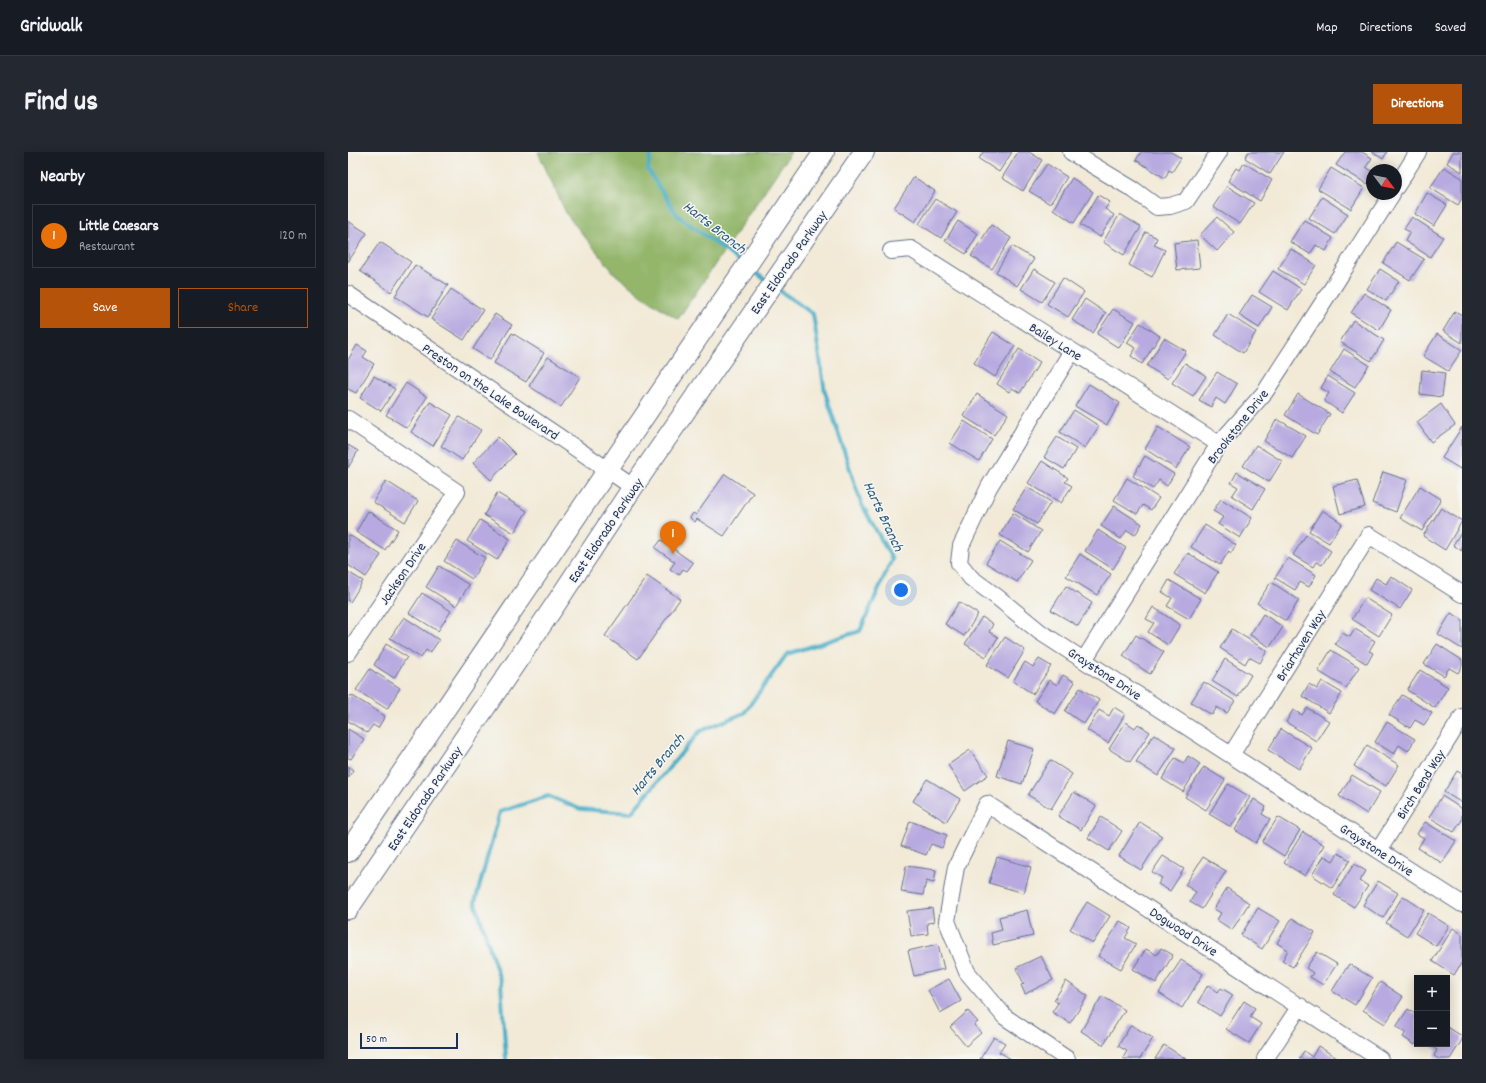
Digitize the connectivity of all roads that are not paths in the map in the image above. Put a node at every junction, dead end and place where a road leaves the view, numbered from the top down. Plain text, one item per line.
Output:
1 (824, 152) edge
2 (864, 152) edge
3 (1071, 152) edge
4 (1219, 152) edge
5 (1418, 152) edge
6 (1402, 177) edge
7 (1388, 200) edge
8 (891, 251) dead end
9 (348, 294) edge
10 (1072, 351) junction
11 (348, 419) edge
12 (1219, 444) junction
13 (608, 471) junction
14 (633, 488) junction
15 (1462, 594) edge
16 (348, 653) edge
17 (1084, 660) junction
18 (1462, 717) edge
19 (1231, 755) junction
20 (1379, 850) junction
21 (348, 852) edge
22 (1462, 904) edge
23 (348, 909) edge
24 (1300, 1006) junction
25 (1067, 1059) edge
26 (1265, 1059) edge
27 (1380, 1059) edge

1 - 13 main road
2 - 14 main road, East Eldorado Parkway
3 - 4 street
5 - 6 street
7 - 12 street, Brookstone Drive
8 - 10 street, Bailey Lane
9 - 13 street, Preston on the Lake Boulevard
10 - 12 street, Bailey Lane
10 - 17 street, Graystone Drive
11 - 16 street, Jackson Drive
12 - 17 street, Brookstone Drive
13 - 14 street, Preston on the Lake Boulevard
13 - 21 main road
14 - 23 main road, East Eldorado Parkway
15 - 19 street, Briarhaven Way
17 - 19 street, Graystone Drive
18 - 20 street, Birch Bend Way
19 - 20 street, Graystone Drive
20 - 22 street, Graystone Drive
24 - 25 street, Dogwood Drive
24 - 26 street
24 - 27 street, Dogwood Drive

